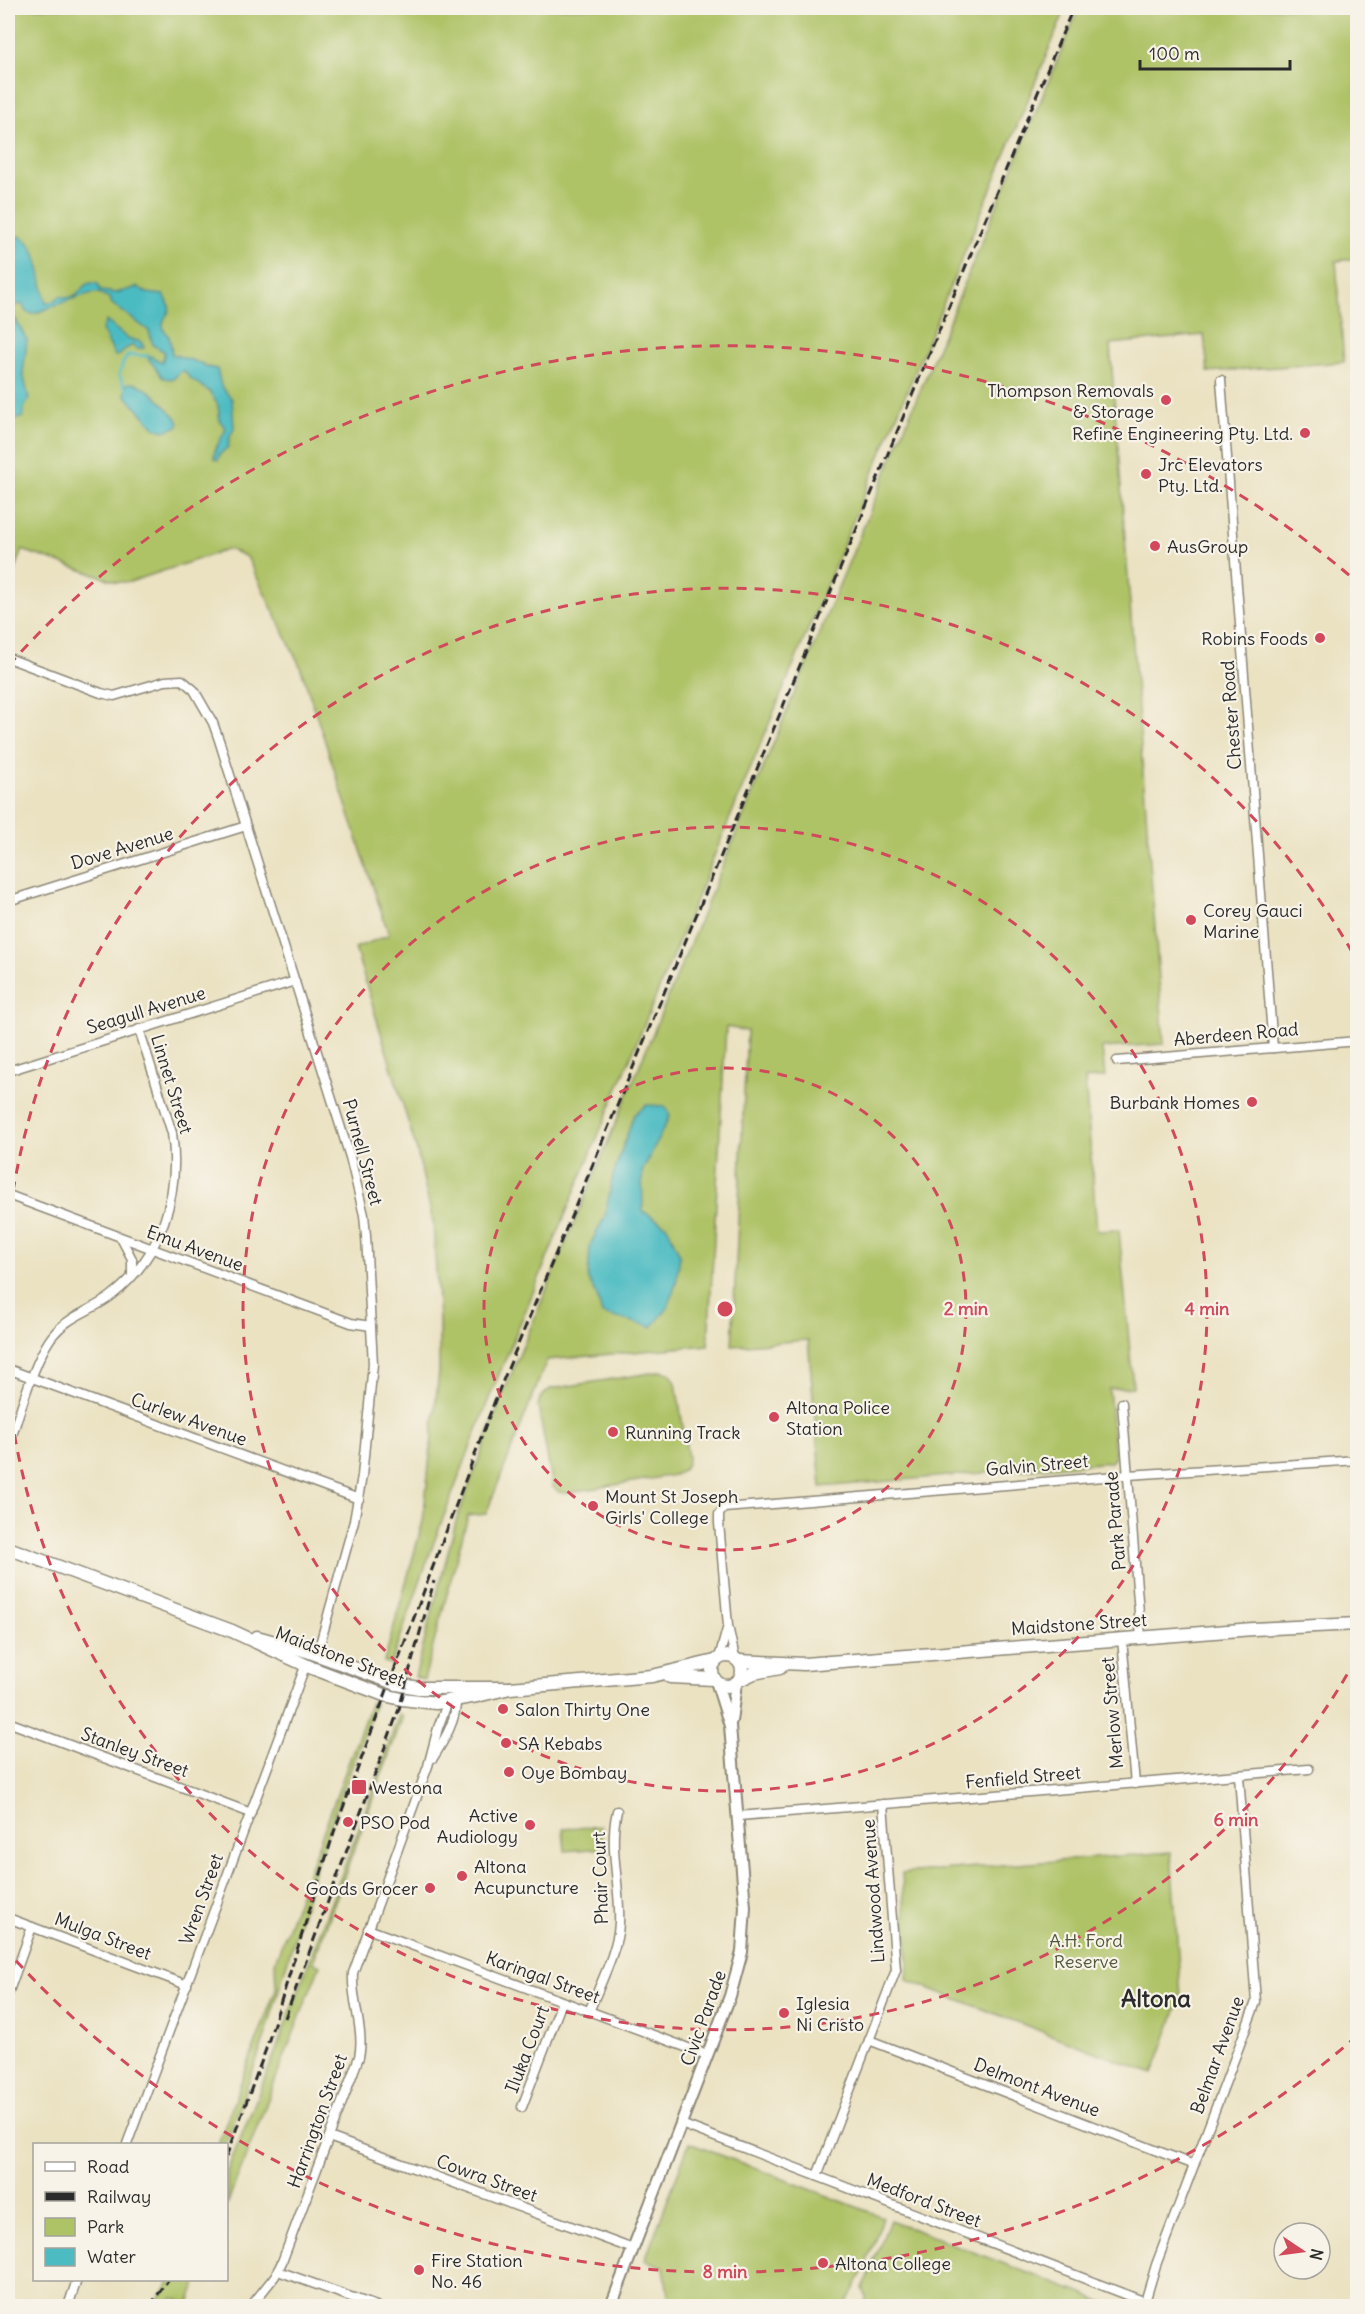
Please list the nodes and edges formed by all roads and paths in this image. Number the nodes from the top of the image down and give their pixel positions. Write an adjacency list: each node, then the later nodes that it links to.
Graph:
1 (1221, 380): 8 (street, Chester Road)
2 (8, 658): 3 (street, Purnell Street)
3 (246, 826): 4 (street, Dove Avenue); 5 (street, Purnell Street)
4 (8, 901)
5 (294, 981): 6 (street, Seagull Avenue); 15 (street, Purnell Street)
6 (139, 1029): 10 (street, Seagull Avenue); 13 (street, Linnet Street)
7 (1358, 1041): 8 (street, Aberdeen Road)
8 (1273, 1048): 9 (street, Aberdeen Road)
9 (1117, 1061)
10 (8, 1071)
11 (8, 1196): 12 (street, Emu Avenue)
12 (121, 1238): 13 (street, Emu Avenue); 14 (street)
13 (152, 1249): 14 (street, Linnet Street); 15 (street, Emu Avenue)
14 (132, 1276): 17 (street, Linnet Street)
15 (371, 1326): 22 (street, Purnell Street)
16 (8, 1369): 17 (street, Curlew Avenue)
17 (33, 1379): 19 (street, Linnet Street); 22 (street, Curlew Avenue)
18 (1122, 1403): 21 (street, Park Parade)
19 (8, 1448)
20 (1358, 1460): 21 (street, Galvin Street)
21 (1128, 1474): 25 (street, Galvin Street); 27 (street, Park Parade)
22 (359, 1499): 29 (street, Purnell Street)
23 (8, 1548): 26 (main road, Maidstone Street)
24 (1358, 1624): 27 (main road, Maidstone Street)
25 (728, 1626): 30 (street); 31 (street)
26 (232, 1631): 29 (main road, Maidstone Street); 32 (main road, Maidstone Street)
27 (1141, 1637): 28 (main road, Maidstone Street)
28 (1122, 1639): 33 (main road, Maidstone Street); 44 (street, Merlow Street)
29 (317, 1655): 32 (main road); 37 (main road, Maidstone Street)
30 (717, 1659): 31 (main road); 34 (main road, Maidstone Street); 35 (main road)
31 (737, 1659): 33 (main road, Maidstone Street); 36 (main road)
32 (306, 1664): 39 (main road, Maidstone Street); 47 (street, Wren Street)
33 (804, 1664): 36 (main road, Maidstone Street)
34 (652, 1676): 35 (main road, Maidstone Street); 38 (main road, Maidstone Street)
35 (715, 1680): 36 (main road); 41 (street, Civic Parade)
36 (737, 1681): 41 (street, Civic Parade)
37 (452, 1687): 38 (main road, Maidstone Street); 39 (main road)
38 (510, 1688): 39 (main road, Maidstone Street)
39 (452, 1701): 51 (street, Harrington Street)
40 (8, 1722): 47 (street, Stanley Street)
41 (730, 1726): 48 (street, Civic Parade)
42 (1309, 1769): 43 (street, Fenfield Street)
43 (1239, 1776): 44 (street, Fenfield Street); 62 (street, Belmar Avenue)
44 (1135, 1784): 45 (street, Fenfield Street)
45 (883, 1804): 48 (street, Fenfield Street); 56 (street, Lindwood Avenue)
46 (617, 1811): 55 (street, Phair Court)
47 (251, 1813): 52 (street, Wren Street)
48 (739, 1816): 57 (street, Civic Parade)
49 (8, 1918): 50 (street, Mulga Street)
50 (32, 1927): 52 (street, Mulga Street); 53 (street)
51 (368, 1929): 54 (street, Karingal Street); 60 (street, Harrington Street)
52 (187, 1985): 61 (street, Wren Street)
53 (8, 1994)
54 (562, 2002): 55 (street, Karingal Street); 58 (street, Iluka Court)
55 (589, 2012): 57 (street, Karingal Street)
56 (869, 2040): 62 (street, Delmont Avenue); 63 (street, Lindwood Avenue)
57 (707, 2055): 59 (street, Civic Parade)
58 (522, 2107)
59 (681, 2124): 63 (street, Medford Street); 64 (street, Civic Parade)
60 (329, 2137): 64 (street, Cowra Street); 65 (street, Harrington Street)
61 (128, 2143)
62 (1194, 2165): 67 (street, Belmar Avenue)
63 (817, 2176): 67 (street, Medford Street)
64 (633, 2250): 71 (street, Civic Parade)
65 (278, 2271): 69 (street, Harrington Street); 70 (street)
66 (77, 2281): 68 (street)
67 (1141, 2302): 72 (street, Medford Street)
68 (66, 2307)
69 (251, 2307)
70 (376, 2307)
71 (611, 2307)
72 (1156, 2307)

